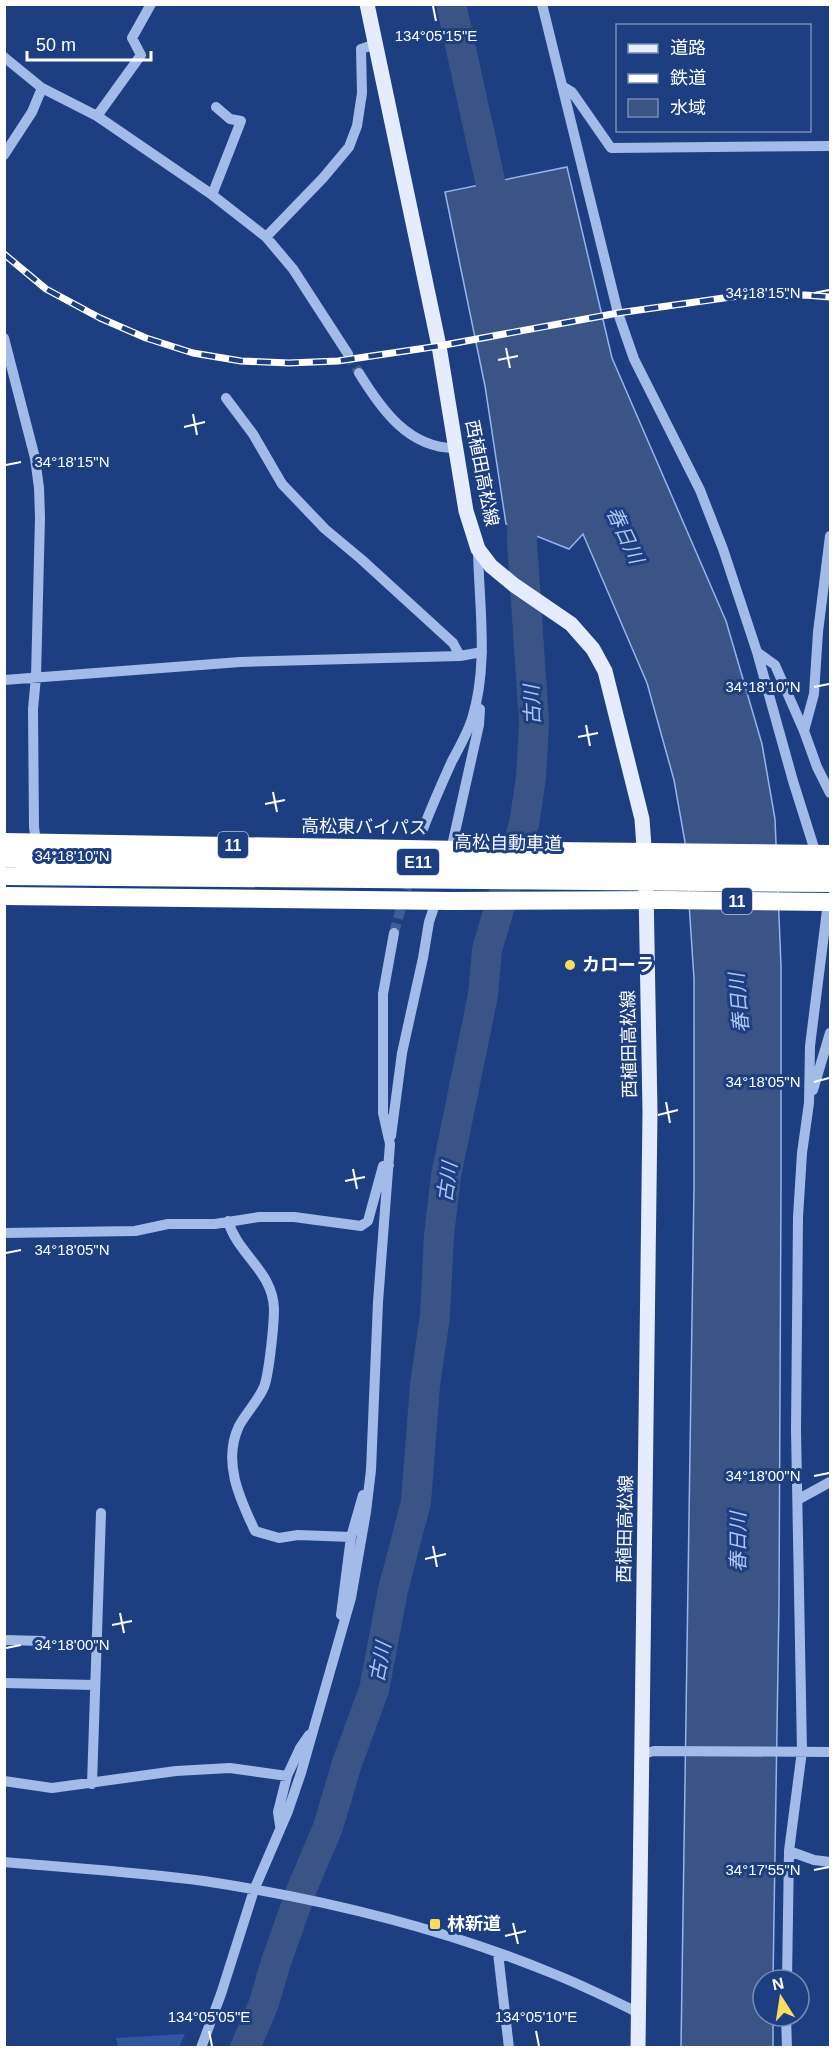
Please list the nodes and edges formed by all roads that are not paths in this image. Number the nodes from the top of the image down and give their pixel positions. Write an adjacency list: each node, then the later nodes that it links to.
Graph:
1 (151, 4): 9 (street)
2 (367, 4): 4 (main road, 西植田高松線)
3 (542, 4): 6 (street)
4 (376, 45): 13 (street); 18 (main road, 西植田高松線)
5 (4, 57): 7 (street)
6 (562, 86): 10 (street); 24 (street)
7 (42, 88): 9 (street); 11 (street)
8 (216, 107): 12 (street)
9 (97, 116): 12 (street)
10 (831, 146)
11 (4, 155)
12 (212, 195): 13 (street)
13 (266, 237): 15 (street)
14 (4, 338): 27 (street)
15 (348, 354)
16 (359, 373): 18 (street)
17 (226, 398): 25 (street)
18 (456, 448): 20 (main road, 西植田高松線)
19 (831, 536): 21 (street)
20 (478, 549): 23 (street); 35 (main road, 西植田高松線)
21 (818, 640): 22 (street); 29 (street)
22 (831, 641)
23 (482, 652): 25 (street); 26 (street)
24 (757, 652): 29 (street); 36 (street)
25 (460, 656): 27 (street)
26 (480, 676): 31 (street); 34 (street)
27 (36, 677): 28 (street); 33 (street)
28 (4, 680)
29 (804, 731): 30 (street)
30 (831, 793)
31 (423, 829)
32 (4, 842): 33 (highway, 高松東バイパス / 11)
33 (36, 842): 34 (highway, 高松東バイパス / 11)
34 (457, 850): 35 (highway, 高松東バイパス / 11)
35 (645, 851): 36 (highway, 高松東バイパス / 11); 42 (main road, 西植田高松線)
36 (817, 854)
37 (4, 858): 38 (highway, 高松自動車道 / E11, bridge)
38 (831, 870)
39 (4, 876): 40 (highway, E11, bridge)
40 (831, 884)
41 (4, 896): 43 (highway, 11)
42 (647, 900): 43 (highway, 11); 44 (highway, 11); 65 (main road, 西植田高松線)
43 (442, 901): 49 (street)
44 (829, 902): 48 (street)
45 (394, 933): 49 (street)
46 (831, 1033): 47 (street)
47 (827, 1055): 48 (street)
48 (809, 1102): 55 (street)
49 (390, 1144): 50 (street)
50 (389, 1165): 51 (street); 54 (street)
51 (228, 1221): 52 (street); 57 (street)
52 (4, 1233)
53 (831, 1482): 55 (street)
54 (369, 1484): 57 (street); 58 (street)
55 (799, 1499): 64 (street)
56 (101, 1513): 62 (street)
57 (351, 1538): 58 (street)
58 (340, 1630): 63 (street)
59 (4, 1640): 60 (street)
60 (43, 1641)
61 (4, 1683): 62 (street)
62 (95, 1686): 69 (street)
63 (312, 1733): 67 (street); 70 (street)
64 (799, 1751): 65 (street); 66 (street); 71 (street)
65 (648, 1752): 77 (main road, 西植田高松線)
66 (831, 1752)
67 (287, 1776): 69 (street); 70 (street)
68 (4, 1781): 69 (street)
69 (92, 1784)
70 (280, 1826): 74 (street)
71 (789, 1851): 73 (street); 76 (street)
72 (4, 1862): 74 (street)
73 (831, 1862)
74 (258, 1890): 75 (street); 79 (street)
75 (498, 1953): 77 (street); 80 (street)
76 (787, 1968)
77 (637, 2012): 81 (main road, 西植田高松線)
78 (787, 2028): 82 (street)
79 (201, 2048)
80 (509, 2048)
81 (638, 2048)
82 (788, 2048)

